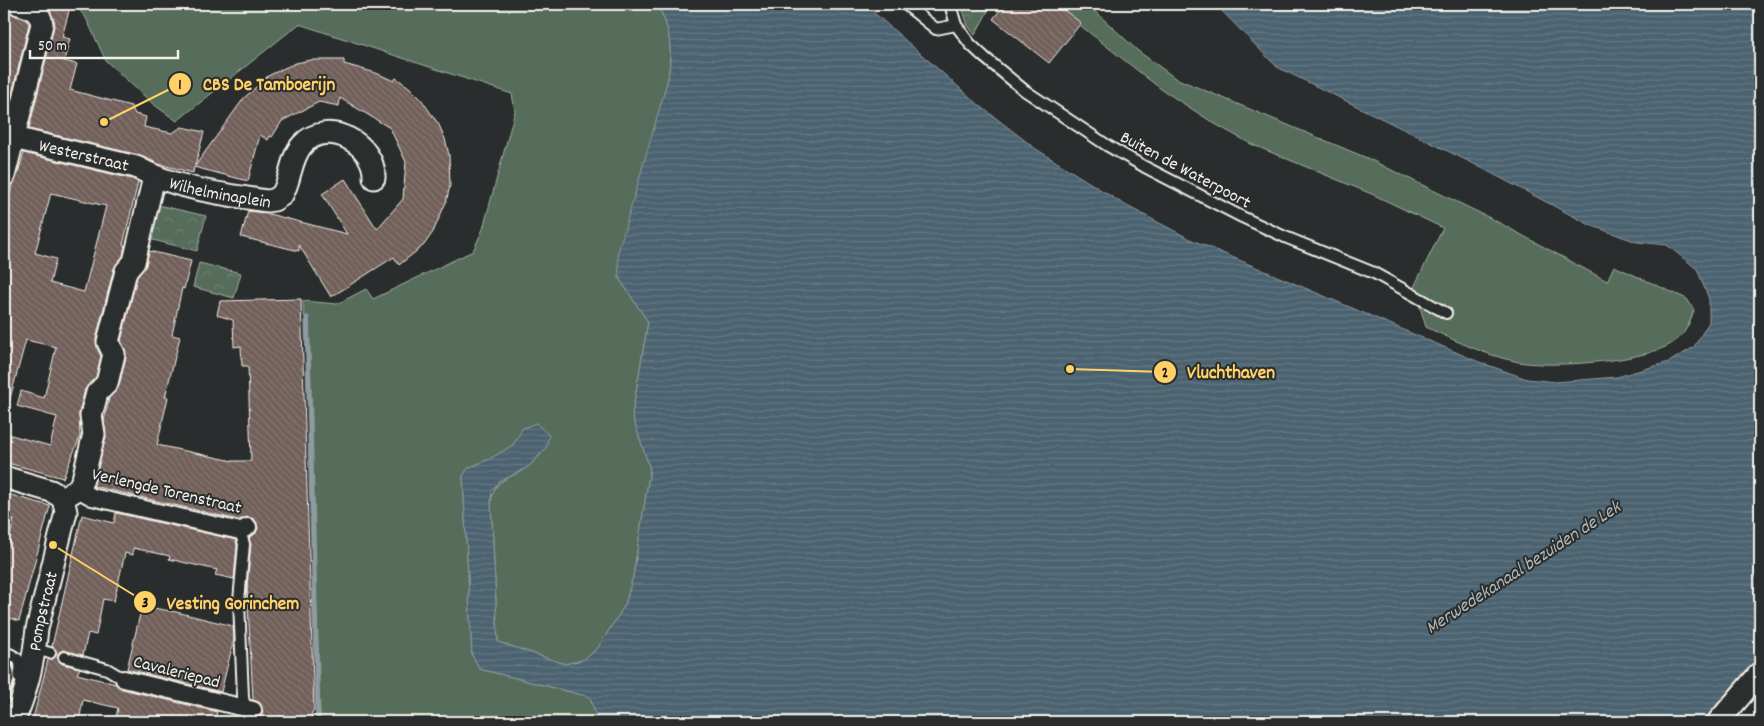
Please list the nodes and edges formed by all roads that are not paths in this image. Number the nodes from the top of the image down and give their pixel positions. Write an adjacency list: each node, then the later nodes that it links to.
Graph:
1 (905, 4): 4 (lane)
2 (950, 4): 4 (lane, Buiten de Waterpoort)
3 (23, 5): 5 (street)
4 (956, 25): 9 (lane, Buiten de Waterpoort)
5 (14, 138): 6 (street); 7 (street, Westerstraat)
6 (4, 176)
7 (154, 177): 8 (street, Wilhelminaplein); 11 (street)
8 (374, 178)
9 (1446, 312)
10 (4, 477): 11 (street)
11 (70, 494): 12 (street, Verlengde Torenstraat); 21 (street, Pompstraat)
12 (244, 528): 20 (lane)
13 (4, 652): 21 (lane, Pompstraat)
14 (64, 657): 17 (lane, Cavaleriepad)
15 (4, 663): 18 (lane)
16 (1760, 673): 22 (street)
17 (124, 679): 20 (street, Cavaleriepad)
18 (4, 691)
19 (4, 709): 21 (street)
20 (249, 713)
21 (11, 722)
22 (1718, 722)

